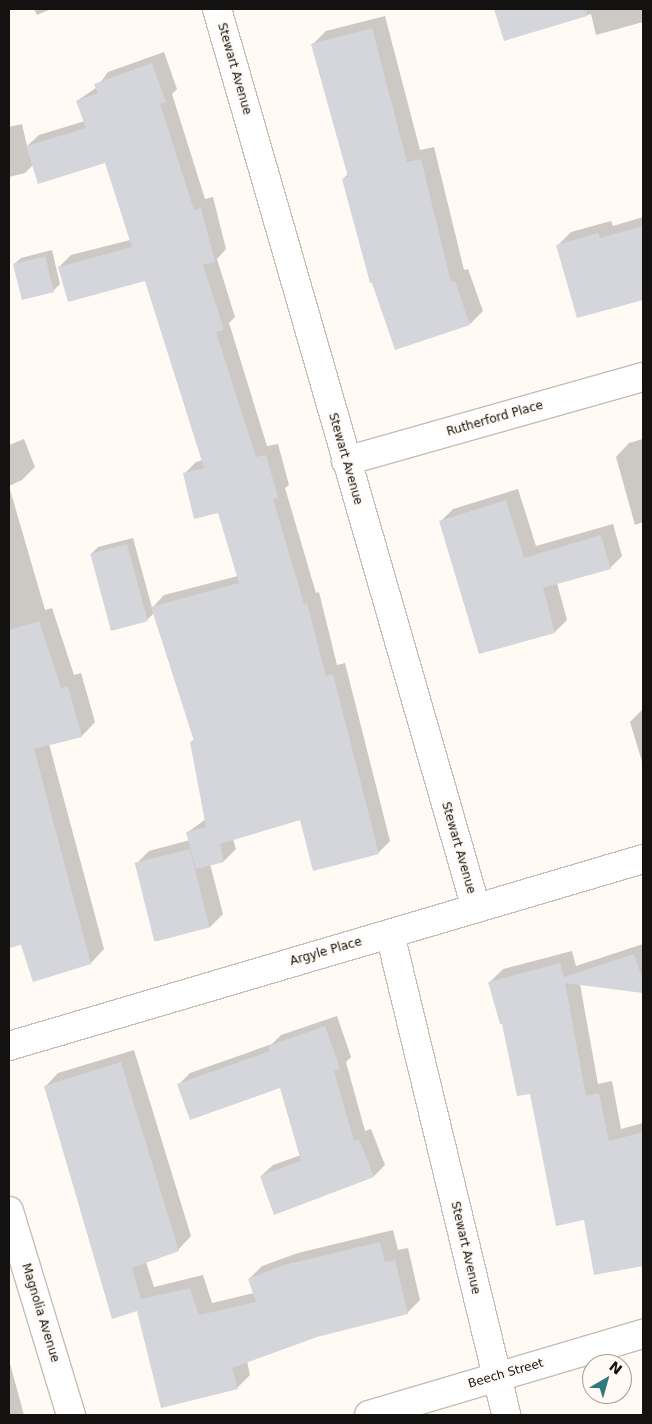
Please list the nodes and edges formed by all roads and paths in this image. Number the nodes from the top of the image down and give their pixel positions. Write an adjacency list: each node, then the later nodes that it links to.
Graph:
1 (217, 9): 3 (street, Stewart Avenue)
2 (643, 377): 3 (street, Rutherford Place)
3 (346, 461): 5 (street, Stewart Avenue)
4 (643, 859): 5 (street, Argyle Place)
5 (476, 908): 6 (street, Argyle Place)
6 (390, 934): 7 (street, Argyle Place); 10 (street, Stewart Avenue)
7 (9, 1046)
8 (9, 1211): 11 (street, Magnolia Avenue)
9 (643, 1334): 10 (street, Beech Street)
10 (496, 1377): 12 (street, Beech Street); 13 (street, Stewart Avenue)
11 (71, 1415)
12 (369, 1415)
13 (506, 1415)

